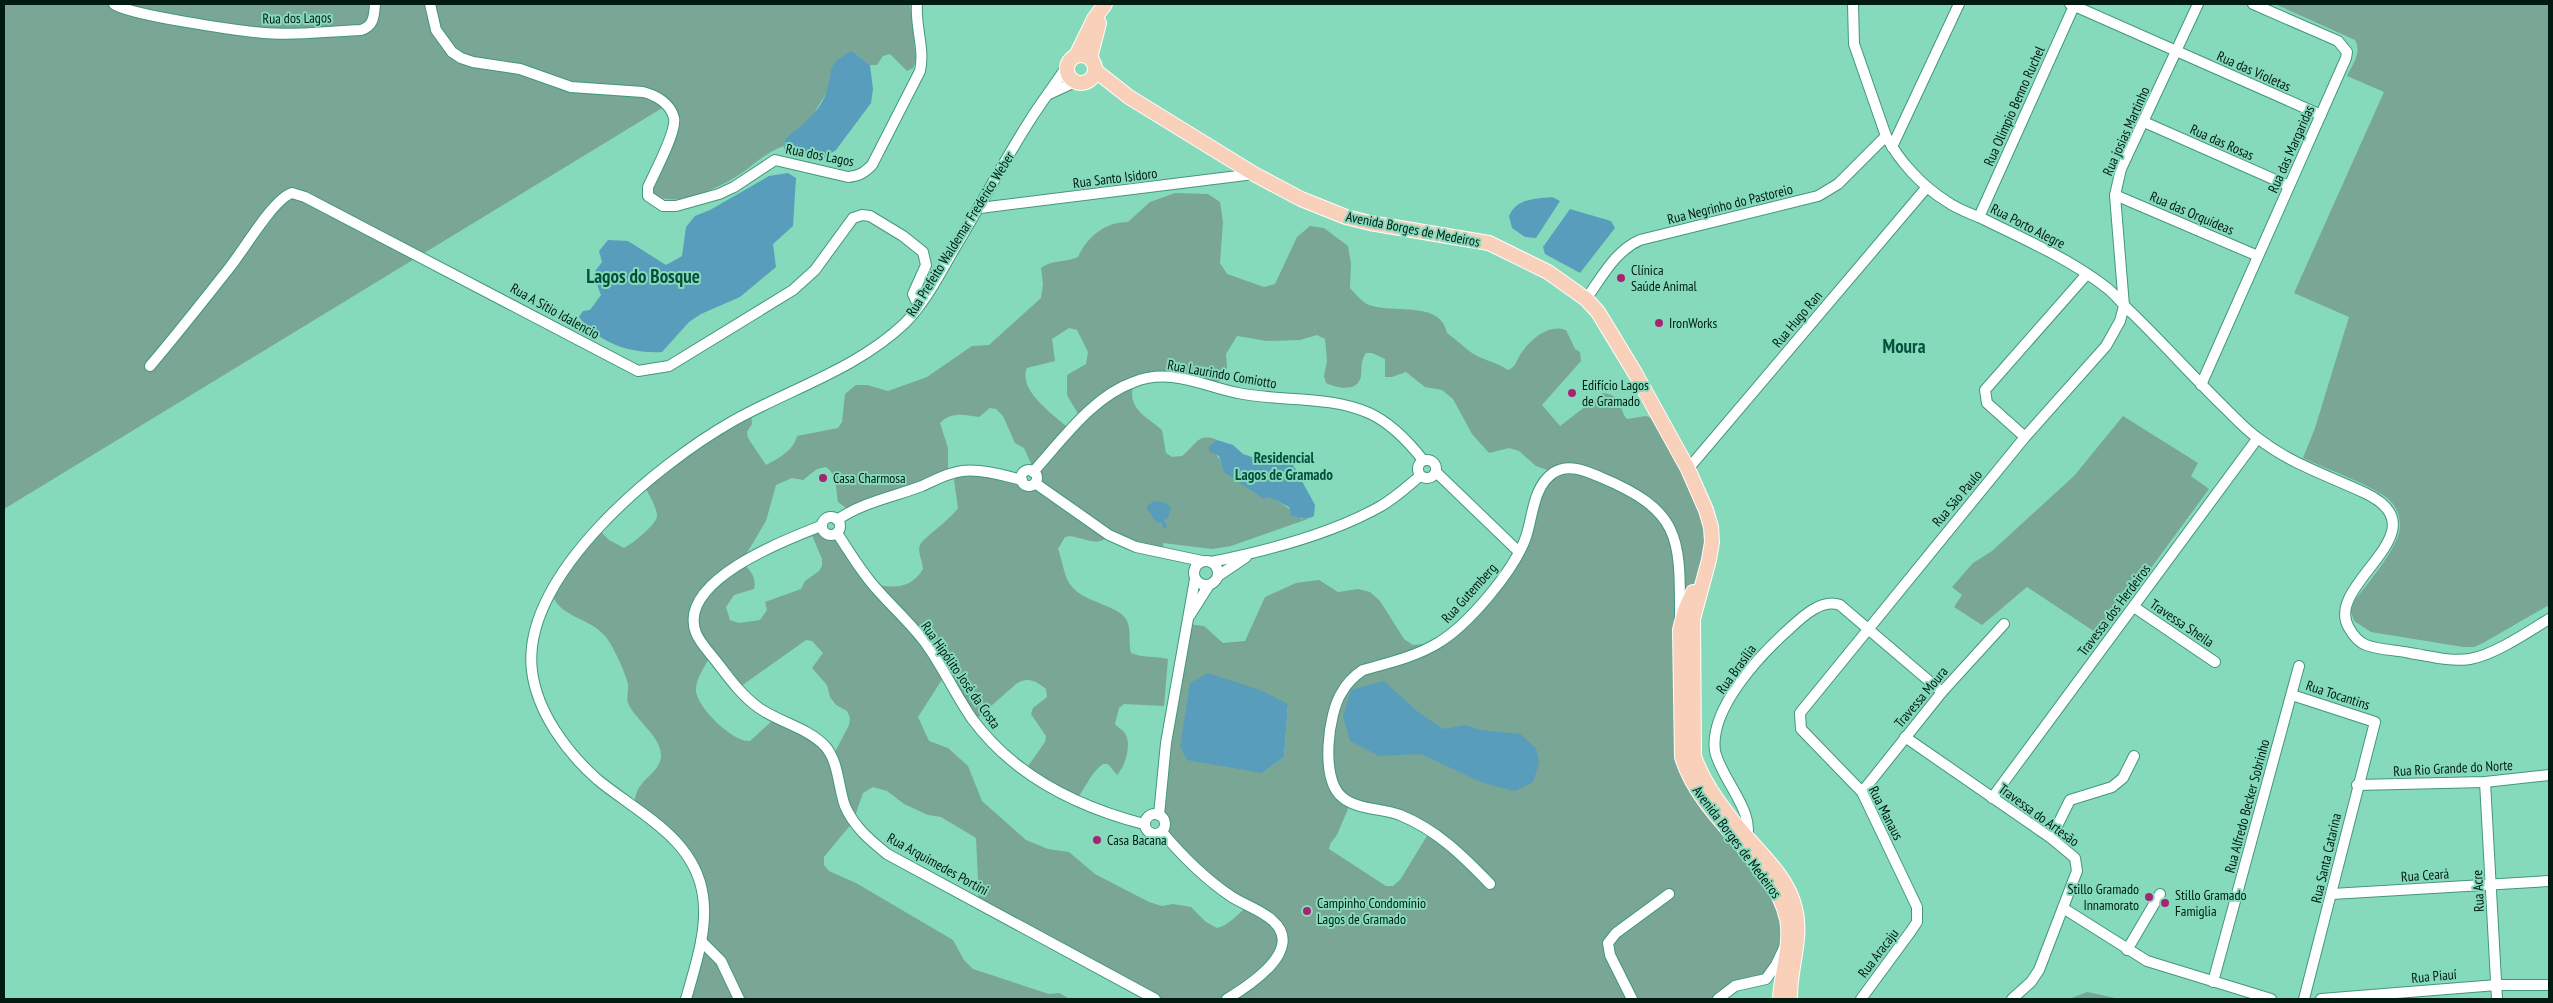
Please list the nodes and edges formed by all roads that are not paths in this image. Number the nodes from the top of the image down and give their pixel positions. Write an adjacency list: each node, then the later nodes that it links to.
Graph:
1 (114, 4): 2 (street, Rua dos Lagos)
2 (375, 4)
3 (430, 4): 4 (street, Rua dos Lagos)
4 (917, 4)
5 (1102, 4): 12 (main road, Rua Prefeito Waldemar Frederico Weber); 12 (main road, Rua Prefeito Waldemar Frederico Weber)
6 (1853, 4): 16 (street, Rua Porto Alegre)
7 (1959, 4): 17 (street)
8 (2198, 4): 11 (street, Rua josias Martinho)
9 (2253, 4): 14 (street, Rua das Margaridas)
10 (2072, 5): 11 (street, Rua das Violetas); 23 (street, Rua Olimpio Benno Ruchel)
11 (2177, 52): 14 (street, Rua das Violetas); 15 (street, Rua josias Martinho)
12 (1082, 69): 13 (street, Rua Prefeito Waldemar Frederico Weber); 13 (street, Rua Prefeito Waldemar Frederico Weber); 18 (main road, Avenida Borges de Medeiros)
13 (1048, 95): 22 (street, Rua Prefeito Waldemar Frederico Weber)
14 (2321, 115): 19 (street, Rua das Margaridas)
15 (2144, 122): 19 (street, Rua das Rosas); 21 (street, Rua josias Martinho)
16 (1886, 136): 17 (street, Rua Porto Alegre); 26 (street, Rua Negrinho do Pastoreio)
17 (1892, 147): 20 (street, Rua Porto Alegre)
18 (1254, 174): 22 (street, Rua Santo Isidoro); 26 (main road, Avenida Borges de Medeiros)
19 (2290, 186): 24 (street, Rua das Margaridas)
20 (1927, 187): 23 (street, Rua Porto Alegre); 34 (street, Rua Hugo Ran)
21 (2115, 195): 24 (street, Rua das Orquídeas); 28 (street, Rua josias Martinho)
22 (980, 208): 27 (street, Rua Prefeito Waldemar Frederico Weber)
23 (1979, 217): 25 (street, Rua Porto Alegre)
24 (2258, 256): 30 (street, Rua das Margaridas)
25 (2087, 274): 28 (street, Rua Porto Alegre); 31 (street)
26 (1586, 299): 34 (main road, Avenida Borges de Medeiros)
27 (918, 306): 29 (street, Rua A Sítio Idalencio); 85 (street, Rua Prefeito Waldemar Frederico Weber)
28 (2124, 306): 30 (street, Rua Porto Alegre); 31 (street, Rua São Paulo)
29 (150, 366)
30 (2201, 385): 32 (street, Rua Porto Alegre)
31 (2025, 438): 56 (street, Rua São Paulo)
32 (2257, 439): 52 (street, Travessa dos Herdeiros); 53 (street)
33 (1423, 460): 35 (street, Rua Laurindo Comiotto); 36 (street); 37 (street)
34 (1688, 470): 47 (main road, Avenida Borges de Medeiros)
35 (1033, 472): 38 (street); 39 (street)
36 (1436, 472): 37 (street); 43 (street)
37 (1420, 476): 44 (street)
38 (1022, 480): 39 (street); 40 (street)
39 (1035, 484): 45 (street)
40 (838, 520): 41 (street); 42 (street)
41 (821, 526): 42 (street); 92 (street, Rua Arquimedes Portini)
42 (837, 533): 72 (street, Rua Hipólito José da Costa)
43 (1519, 552): 51 (street, Rua Gutemberg); 77 (street, Rua Gutemberg)
44 (1252, 554): 46 (street); 49 (street)
45 (1165, 555): 46 (street); 48 (street)
46 (1207, 562): 48 (street); 49 (street)
47 (1706, 573): 51 (main road, Avenida Borges de Medeiros); 57 (main road, Avenida Borges de Medeiros)
48 (1194, 575): 50 (street); 54 (street)
49 (1218, 576): 50 (street)
50 (1209, 585): 54 (street)
51 (1682, 606): 57 (main road)
52 (2134, 607): 58 (street, Travessa Sheila); 70 (street, Travessa dos Herdeiros)
53 (2549, 619)
54 (1187, 620): 71 (street)
55 (2004, 624): 60 (street, Travessa Moura)
56 (1868, 628): 60 (street, Rua Brasília); 62 (street, Rua São Paulo); 74 (street, Rua Brasília)
57 (1686, 630): 74 (main road, Avenida Borges de Medeiros); 74 (main road, Avenida Borges de Medeiros)
58 (2215, 662)
59 (2299, 666): 61 (street, Rua Alfredo Becker Sobrinho)
60 (1942, 692): 64 (street, Travessa Moura)
61 (2292, 695): 63 (street, Rua Tocantins); 87 (street, Rua Alfredo Becker Sobrinho)
62 (1805, 705): 69 (street, Rua Manaus)
63 (2375, 722): 68 (street, Rua Santa Catarina)
64 (1905, 737): 69 (street, Travessa Moura); 70 (street, Travessa do Artesão)
65 (2134, 756): 75 (street)
66 (2549, 775): 67 (street, Rua Rio Grande do Norte)
67 (2485, 782): 68 (street, Rua Rio Grande do Norte); 78 (street, Rua Acre)
68 (2357, 785): 81 (street, Rua Santa Catarina)
69 (1862, 792): 83 (street, Rua Manaus)
70 (1992, 798): 75 (street, Travessa do Artesão)
71 (1159, 815): 72 (street); 73 (street)
72 (1144, 824): 73 (street)
73 (1162, 832): 93 (street)
74 (1744, 833): 84 (main road, Avenida Borges de Medeiros); 97 (main road, Avenida Borges de Medeiros)
75 (2051, 838): 82 (street, Travessa do Artesão)
76 (2549, 881): 78 (street, Rua Ceará)
77 (1490, 884)
78 (2492, 884): 81 (street, Rua Ceará); 88 (street, Rua Acre)
79 (1668, 894): 94 (street)
80 (2160, 894): 86 (street)
81 (2332, 894): 101 (street, Rua Santa Catarina)
82 (2064, 908): 86 (street); 99 (street, Travessa do Artesão)
83 (1917, 922): 98 (street, Rua Aracaju)
84 (1787, 940): 95 (street); 96 (main road, Avenida Borges de Medeiros)
85 (701, 941): 90 (street, Rua Prefeito Waldemar Frederico Weber); 91 (street)
86 (2127, 950): 87 (street)
87 (2213, 982): 100 (street)
88 (2496, 984): 89 (street, Rua Piauí); 102 (street, Rua Piauí); 103 (street, Rua Acre)
89 (2549, 985)
90 (686, 999)
91 (739, 999)
92 (1155, 999)
93 (1227, 999)
94 (1632, 999)
95 (1718, 999)
96 (1780, 999)
97 (1790, 999)
98 (1861, 999)
99 (2012, 999)
100 (2271, 999)
101 (2304, 999)
102 (2321, 999)
103 (2498, 999)

